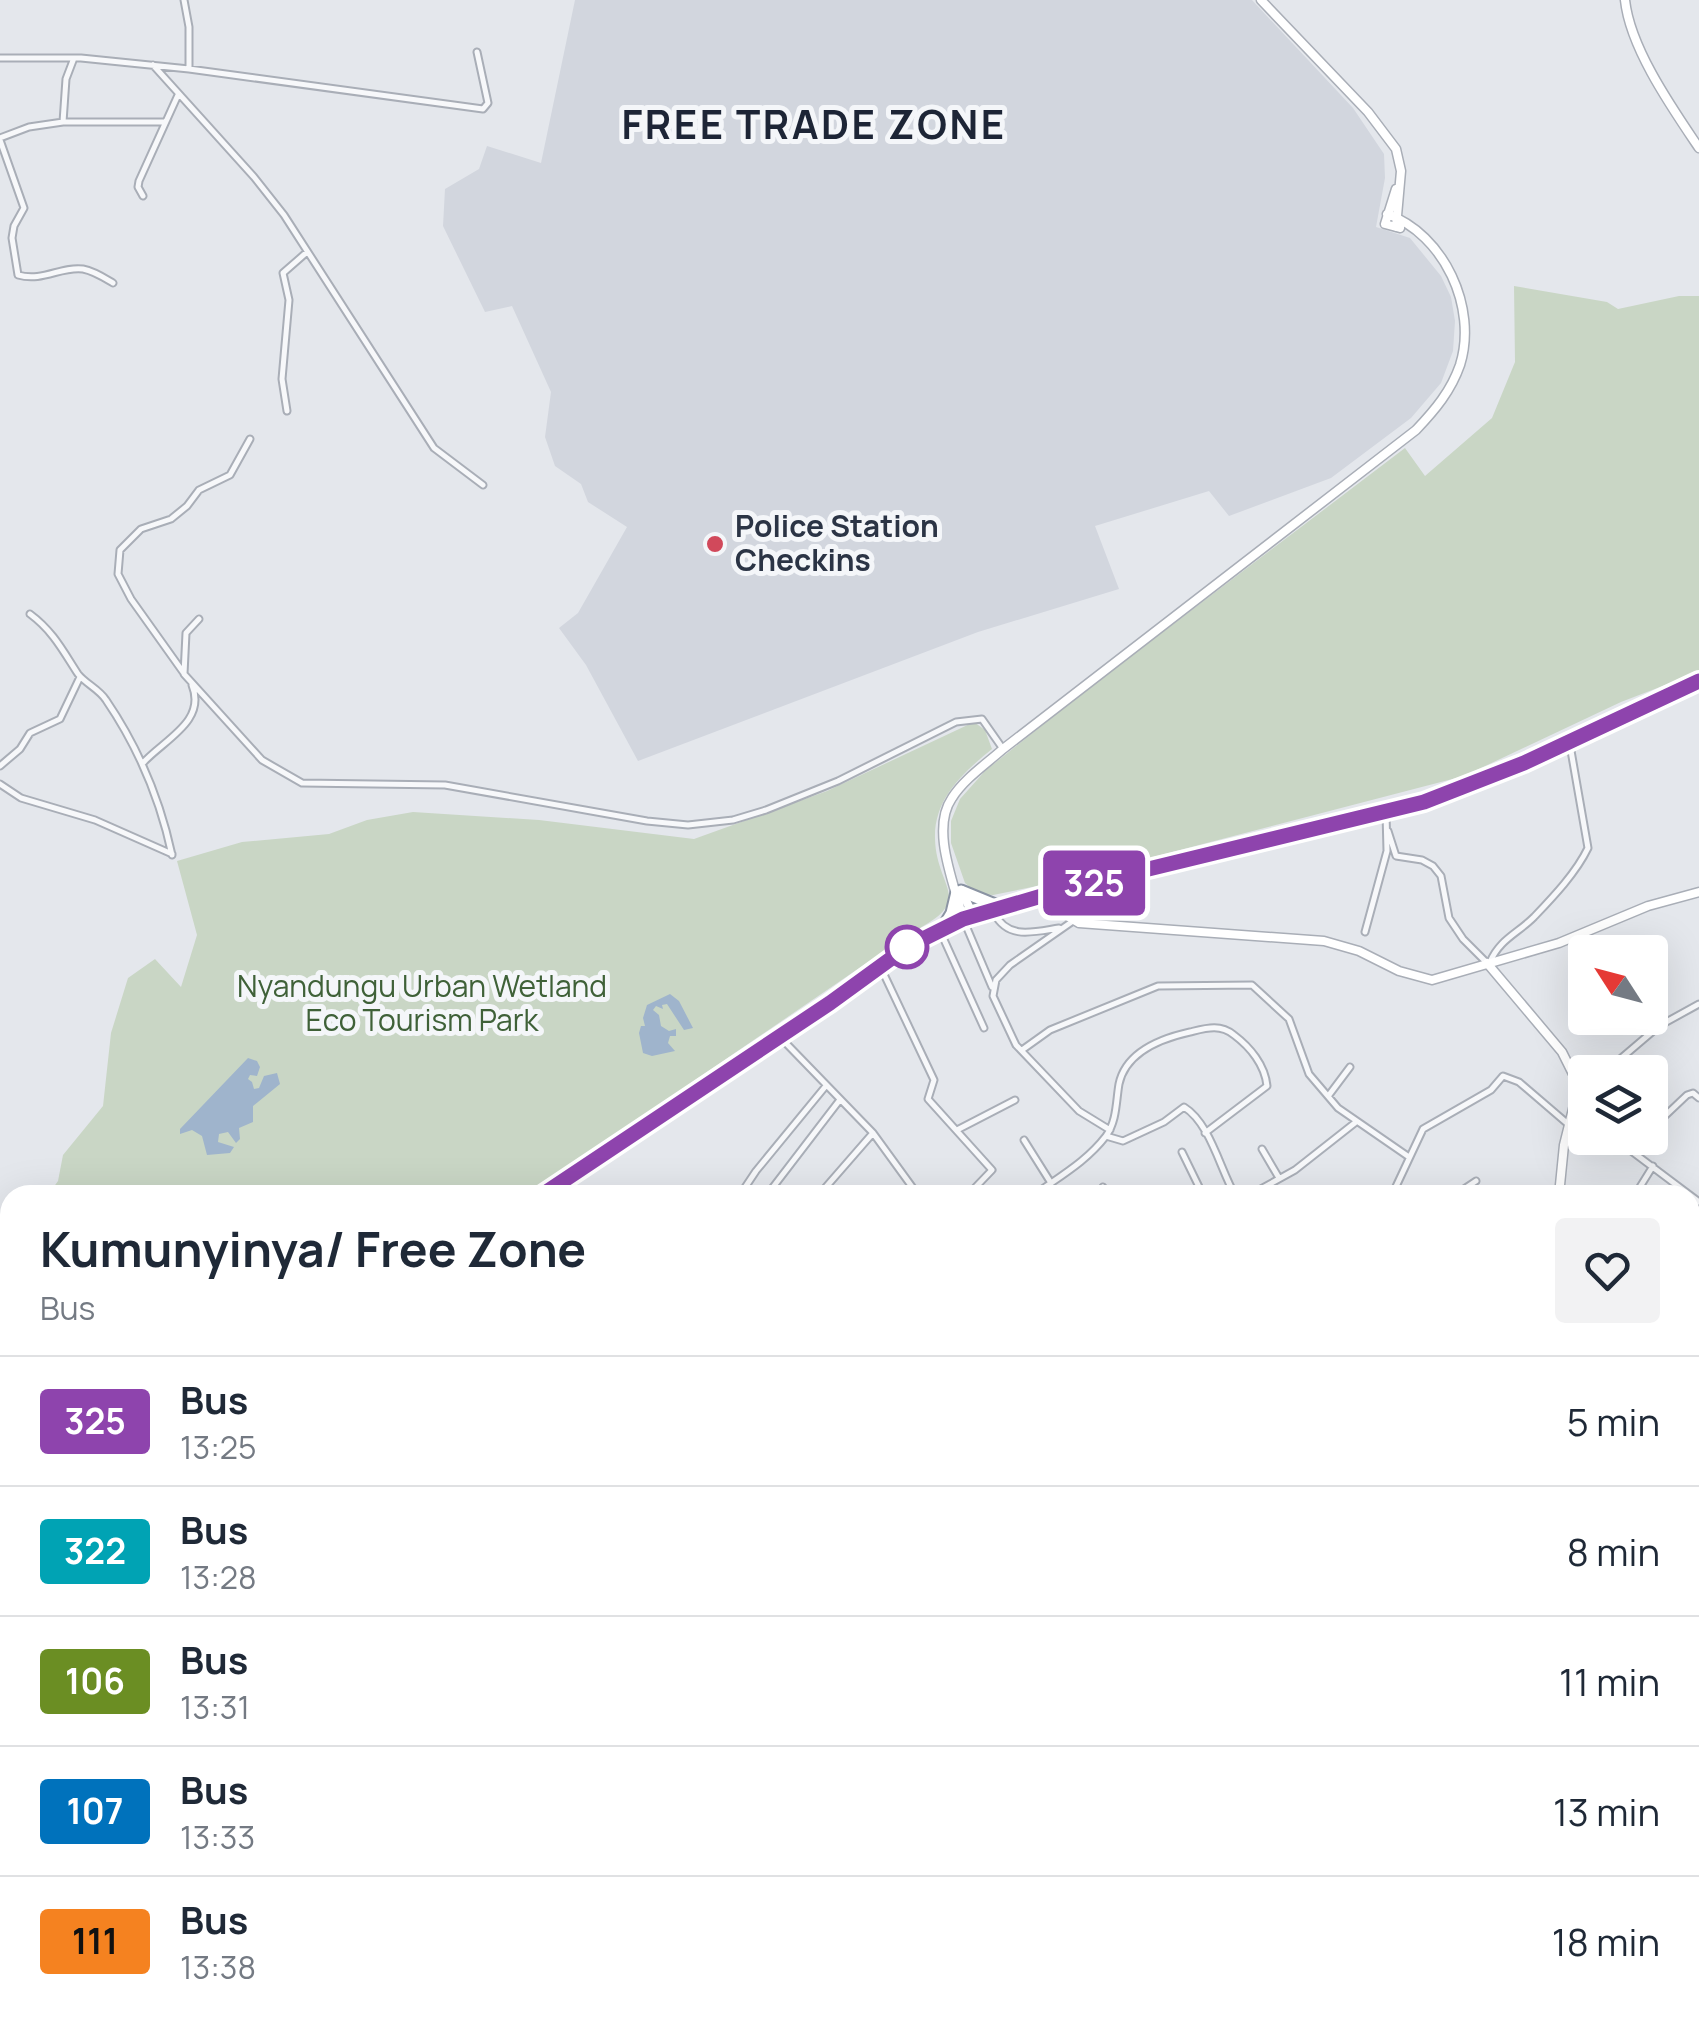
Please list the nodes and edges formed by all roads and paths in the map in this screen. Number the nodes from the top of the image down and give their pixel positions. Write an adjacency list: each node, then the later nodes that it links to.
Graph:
1 (184, 0): 8 (street)
2 (1261, 0): 14 (main road)
3 (1625, 0): 13 (main road)
4 (477, 52): 8 (street)
5 (0, 58): 6 (street)
6 (74, 58): 7 (street); 10 (street)
7 (152, 66): 8 (street); 9 (street)
8 (189, 68)
9 (178, 95): 11 (street); 17 (street)
10 (63, 122): 11 (street); 12 (street)
11 (164, 122): 15 (street)
12 (0, 139): 18 (street)
13 (1699, 148)
14 (1398, 184): 16 (main road); 16 (main road)
15 (143, 196)
16 (1397, 222): 28 (main road)
17 (308, 251): 19 (street); 21 (street)
18 (113, 282)
19 (287, 411)
20 (250, 439): 24 (street)
21 (484, 485)
22 (30, 614): 25 (street)
23 (199, 619): 24 (street)
24 (184, 674): 28 (street); 29 (street)
25 (80, 677): 29 (street); 30 (street)
26 (1699, 681): 27 (highway)
27 (1569, 742): 32 (highway); 43 (street)
28 (1003, 749): 35 (main road)
29 (142, 764): 31 (street)
30 (0, 766)
31 (0, 784)
32 (1386, 813): 33 (street); 34 (highway)
33 (1388, 831): 42 (street); 43 (street)
34 (1062, 890): 37 (highway); 39 (main road)
35 (959, 891): 37 (highway); 38 (main road); 41 (highway)
36 (1699, 892): 43 (main road)
37 (996, 909): 38 (highway); 40 (street)
38 (968, 917): 41 (highway); 45 (street)
39 (1073, 920): 40 (street); 43 (main road)
40 (1062, 927): 45 (street)
41 (941, 929): 44 (highway); 47 (street)
42 (1365, 932)
43 (1488, 963): 51 (main road)
44 (880, 965): 48 (highway); 61 (street)
45 (992, 987): 49 (street)
46 (1699, 1004): 50 (street)
47 (984, 1028)
48 (779, 1036): 53 (street); 72 (highway)
49 (1022, 1050): 54 (street); 63 (street)
50 (1623, 1055)
51 (1568, 1061)
52 (1350, 1067): 54 (street)
53 (825, 1087): 57 (street); 77 (street)
54 (1329, 1095): 59 (street)
55 (1699, 1098): 58 (street)
56 (1015, 1100): 61 (street)
57 (839, 1101): 62 (street); 78 (street)
58 (1668, 1113)
59 (1356, 1122): 69 (street); 71 (street)
60 (1568, 1124): 69 (street); 88 (main road)
61 (958, 1130): 81 (street)
62 (872, 1133): 79 (street); 80 (street)
63 (1108, 1133): 64 (street); 64 (street); 74 (street)
64 (1205, 1133): 84 (street)
65 (1024, 1140): 74 (street)
66 (1262, 1149): 71 (street)
67 (1182, 1152): 83 (street)
68 (1639, 1155): 70 (street)
69 (1409, 1156): 86 (street)
70 (1654, 1166): 89 (street); 90 (street)
71 (1279, 1178): 85 (street)
72 (564, 1180): 75 (highway); 76 (street)
73 (1476, 1181): 87 (street)
74 (1051, 1183): 82 (street)
75 (557, 1185)
76 (565, 1185)
77 (747, 1185)
78 (775, 1185)
79 (828, 1185)
80 (911, 1185)
81 (980, 1185)
82 (1048, 1185)
83 (1198, 1185)
84 (1230, 1185)
85 (1267, 1185)
86 (1396, 1185)
87 (1470, 1185)
88 (1560, 1185)
89 (1641, 1185)
90 (1678, 1185)

